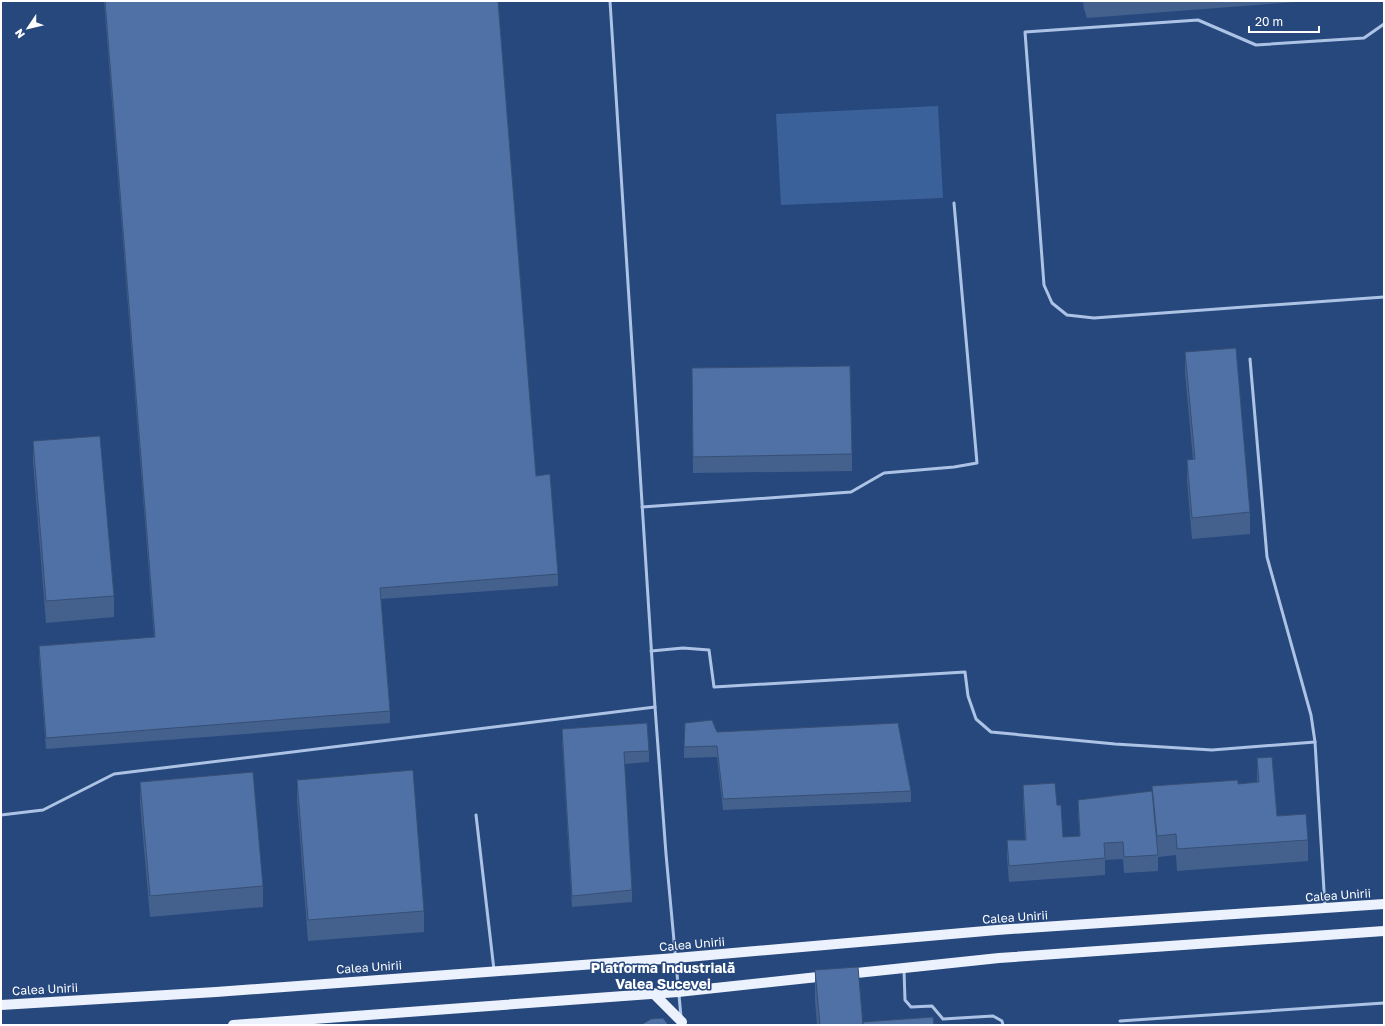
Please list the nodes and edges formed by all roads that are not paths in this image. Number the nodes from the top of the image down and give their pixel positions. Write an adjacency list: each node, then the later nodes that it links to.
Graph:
1 (610, 1): 6 (lane)
2 (1384, 24): 4 (lane)
3 (954, 203): 6 (lane)
4 (1384, 297)
5 (1250, 359): 9 (lane)
6 (642, 507): 7 (lane)
7 (651, 651): 8 (lane); 9 (lane)
8 (655, 707): 10 (lane); 15 (lane)
9 (1315, 742): 13 (lane)
10 (1, 815)
11 (476, 815): 17 (lane)
12 (1384, 904): 13 (main road, Calea Unirii)
13 (1325, 909): 15 (main road, Calea Unirii)
14 (1384, 931): 16 (main road)
15 (676, 958): 17 (main road, Calea Unirii); 18 (lane)
16 (904, 968): 18 (main road); 25 (lane)
17 (494, 971): 21 (main road, Calea Unirii)
18 (678, 992): 19 (main road); 23 (lane)
19 (653, 993): 23 (main road); 24 (main road)
20 (1384, 1003): 22 (lane)
21 (1, 1005)
22 (1120, 1022)
23 (682, 1023)
24 (233, 1025)
25 (1003, 1025)

